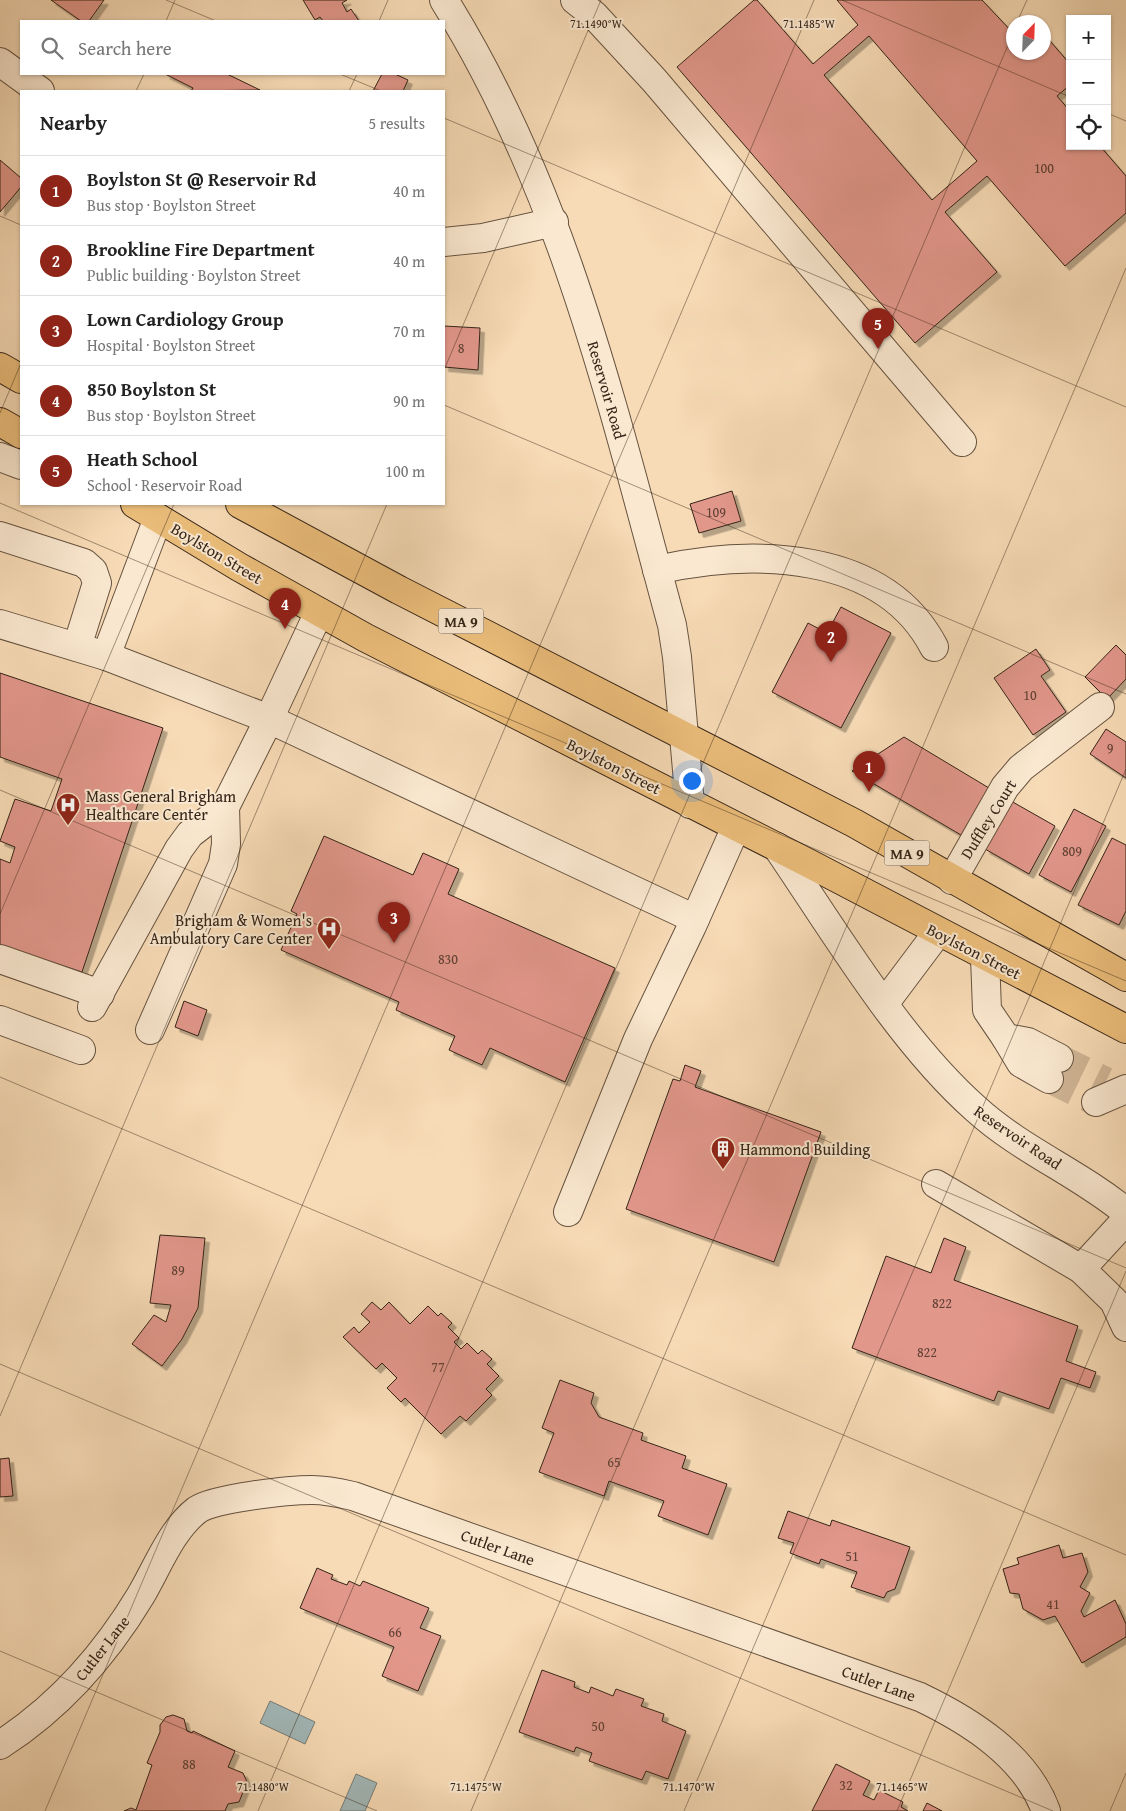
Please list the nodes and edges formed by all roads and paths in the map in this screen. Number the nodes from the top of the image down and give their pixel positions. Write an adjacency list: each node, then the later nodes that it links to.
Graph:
1 (444, 0): 5 (street, Reservoir Road)
2 (575, 0): 11 (street)
3 (0, 62): 4 (street)
4 (39, 90)
5 (554, 222): 6 (street); 17 (street, Reservoir Road)
6 (445, 242)
7 (0, 367): 8 (highway)
8 (20, 378)
9 (0, 422): 10 (highway)
10 (20, 433)
11 (962, 442)
12 (0, 457): 13 (street)
13 (20, 465)
14 (242, 505): 25 (highway, MA 9)
15 (141, 508): 18 (highway, Boylston Street); 22 (street)
16 (0, 536): 20 (street)
17 (657, 570): 21 (street); 25 (street, Reservoir Road)
18 (319, 612): 24 (street); 26 (highway, Boylston Street)
19 (0, 624): 20 (street)
20 (77, 647): 22 (street)
21 (934, 647)
22 (106, 656): 24 (street)
23 (1100, 707): 30 (street, Duffley Court)
24 (269, 719): 27 (street); 31 (street)
25 (684, 735): 26 (street, Reservoir Road); 30 (highway, MA 9)
26 (690, 804): 28 (highway, Boylston Street)
27 (225, 807): 34 (street); 38 (street)
28 (736, 827): 29 (highway, Boylston Street); 31 (street)
29 (777, 847): 32 (highway, Boylston Street); 36 (street, Reservoir Road)
30 (952, 880): 35 (highway, MA 9)
31 (695, 919): 43 (street)
32 (938, 932): 33 (highway, Boylston Street); 36 (street)
33 (985, 957): 39 (highway, Boylston Street); 41 (street)
34 (0, 960)
35 (1126, 977)
36 (884, 1004): 44 (street, Reservoir Road)
37 (0, 1020): 40 (street)
38 (150, 1030)
39 (1126, 1030)
40 (81, 1050)
41 (1054, 1069)
42 (936, 1184): 46 (street)
43 (568, 1212)
44 (1126, 1212)
45 (1126, 1220): 46 (street)
46 (1081, 1269): 47 (street)
47 (1126, 1327)
48 (0, 1745): 49 (street, Cutler Lane)
49 (1046, 1811)

